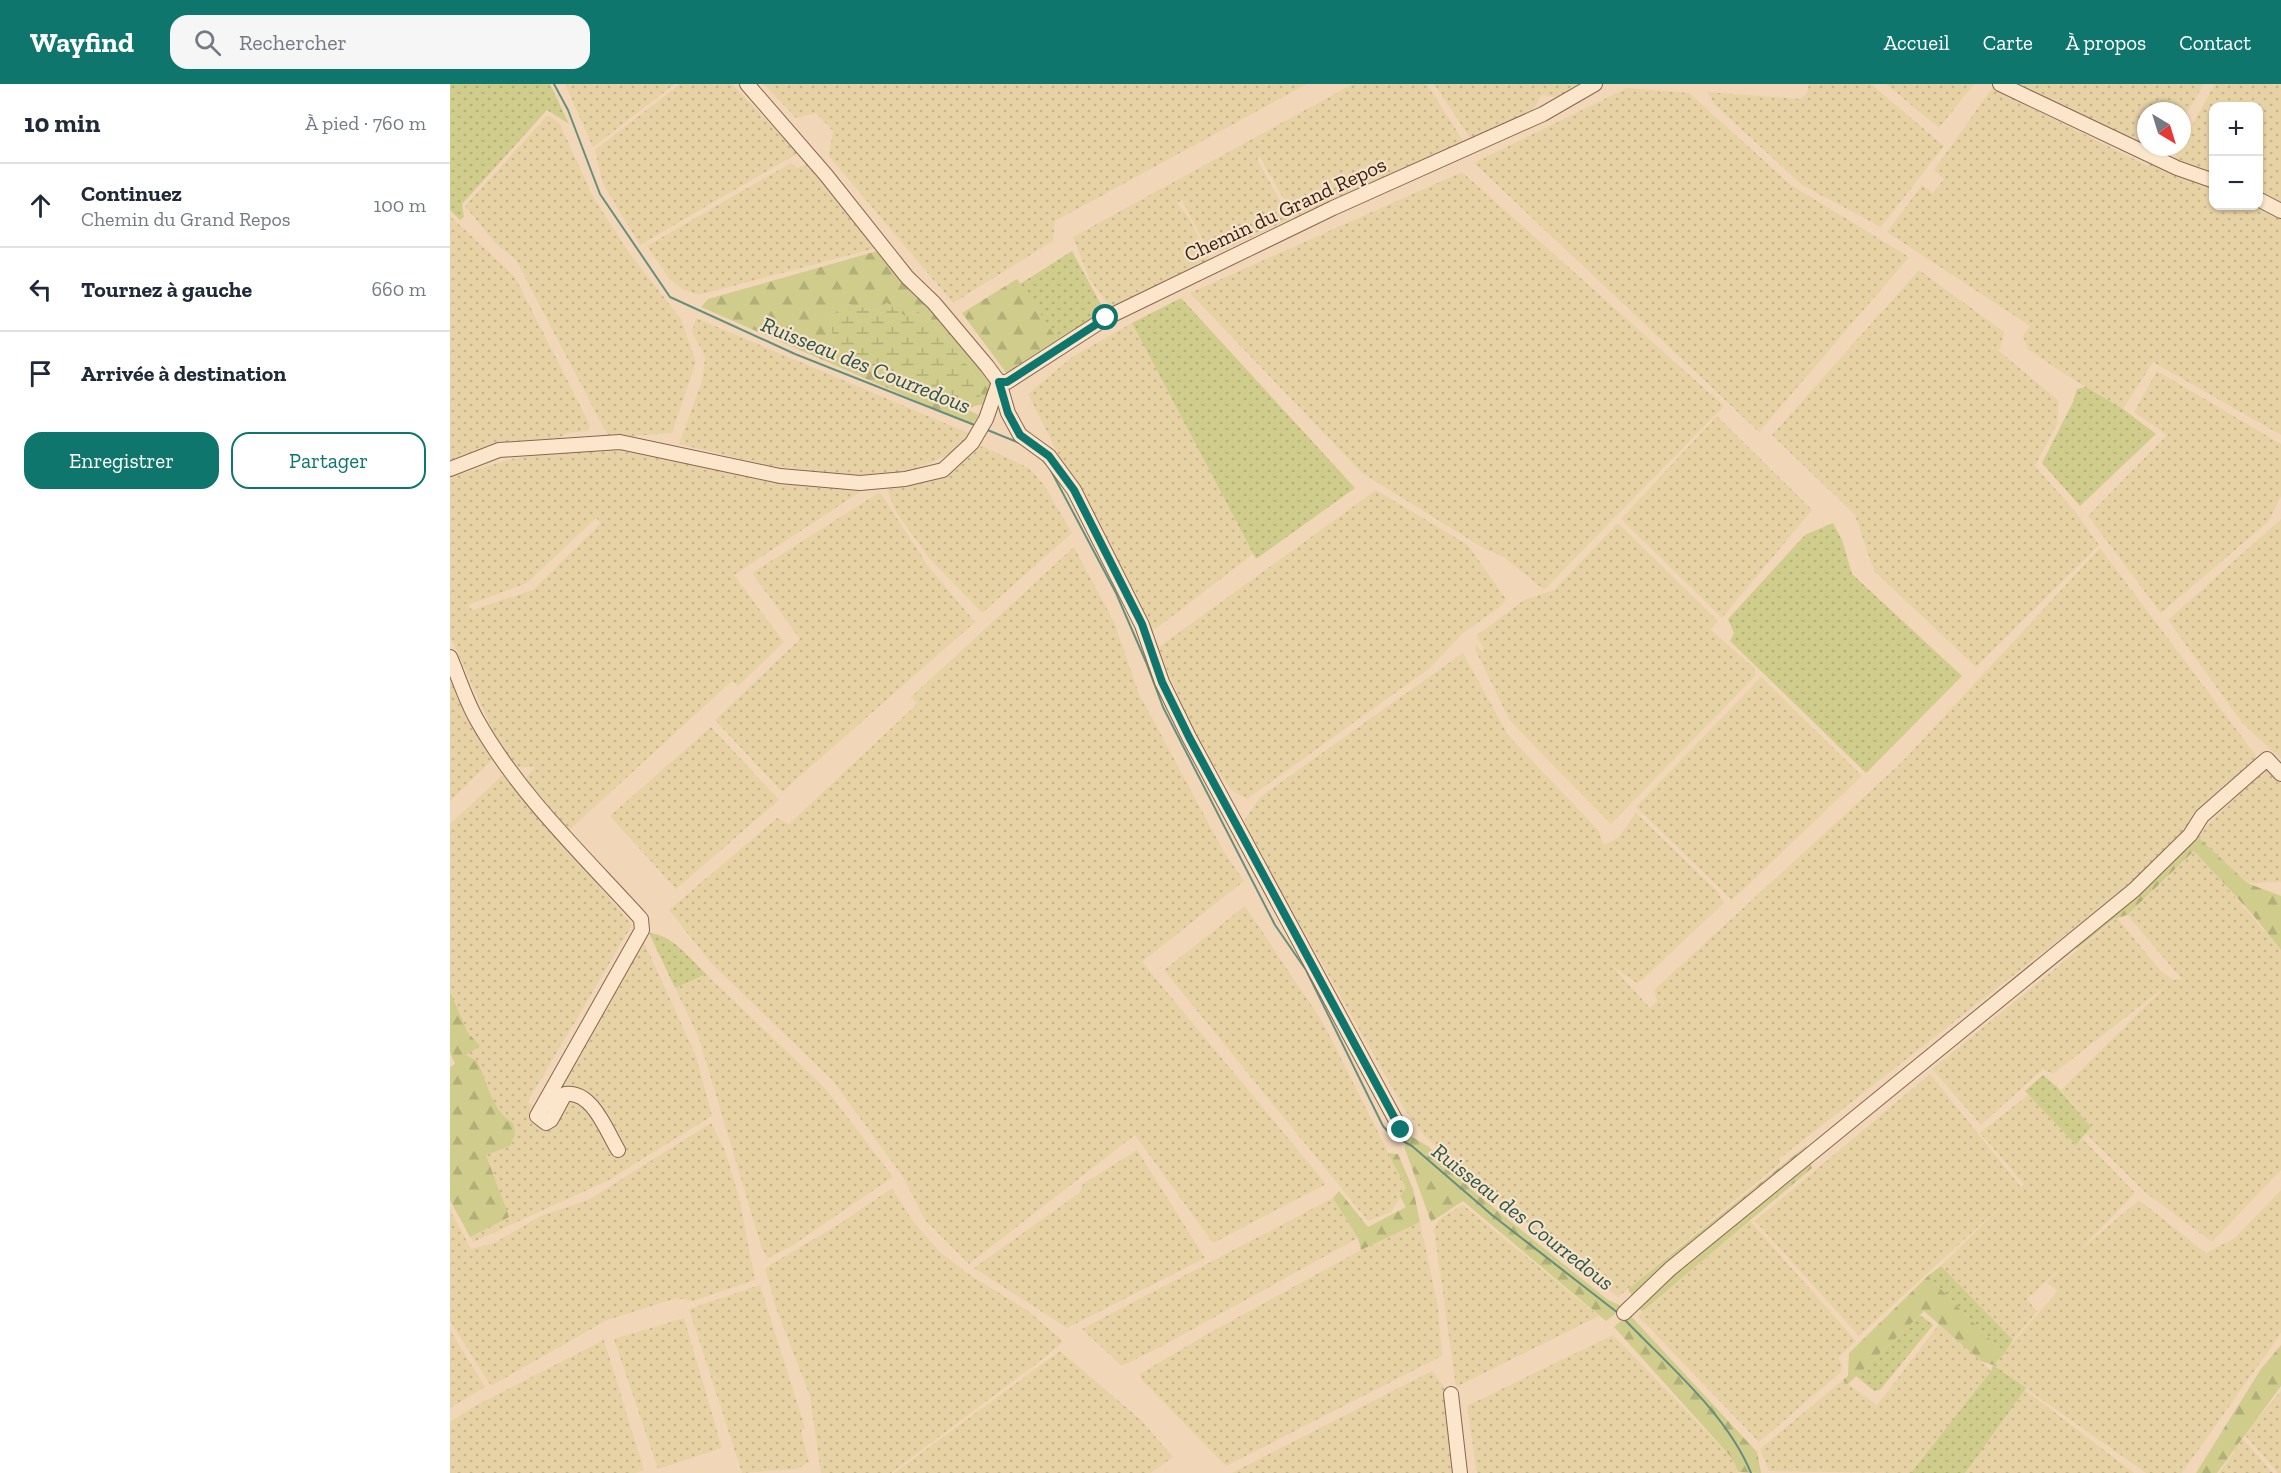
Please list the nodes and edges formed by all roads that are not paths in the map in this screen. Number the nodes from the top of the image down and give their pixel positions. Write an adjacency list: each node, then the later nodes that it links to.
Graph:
1 (747, 84): 7 (street)
2 (1595, 84): 7 (street, Chemin du Grand Repos)
3 (2000, 84): 4 (street)
4 (2209, 179)
5 (2263, 201): 6 (street)
6 (2281, 211)
7 (999, 382): 8 (street); 11 (street)
8 (450, 469)
9 (450, 657): 12 (street)
10 (2281, 774): 13 (street)
11 (1401, 1130)
12 (618, 1150)
13 (1624, 1313)
14 (1451, 1394): 15 (street)
15 (1460, 1473)

